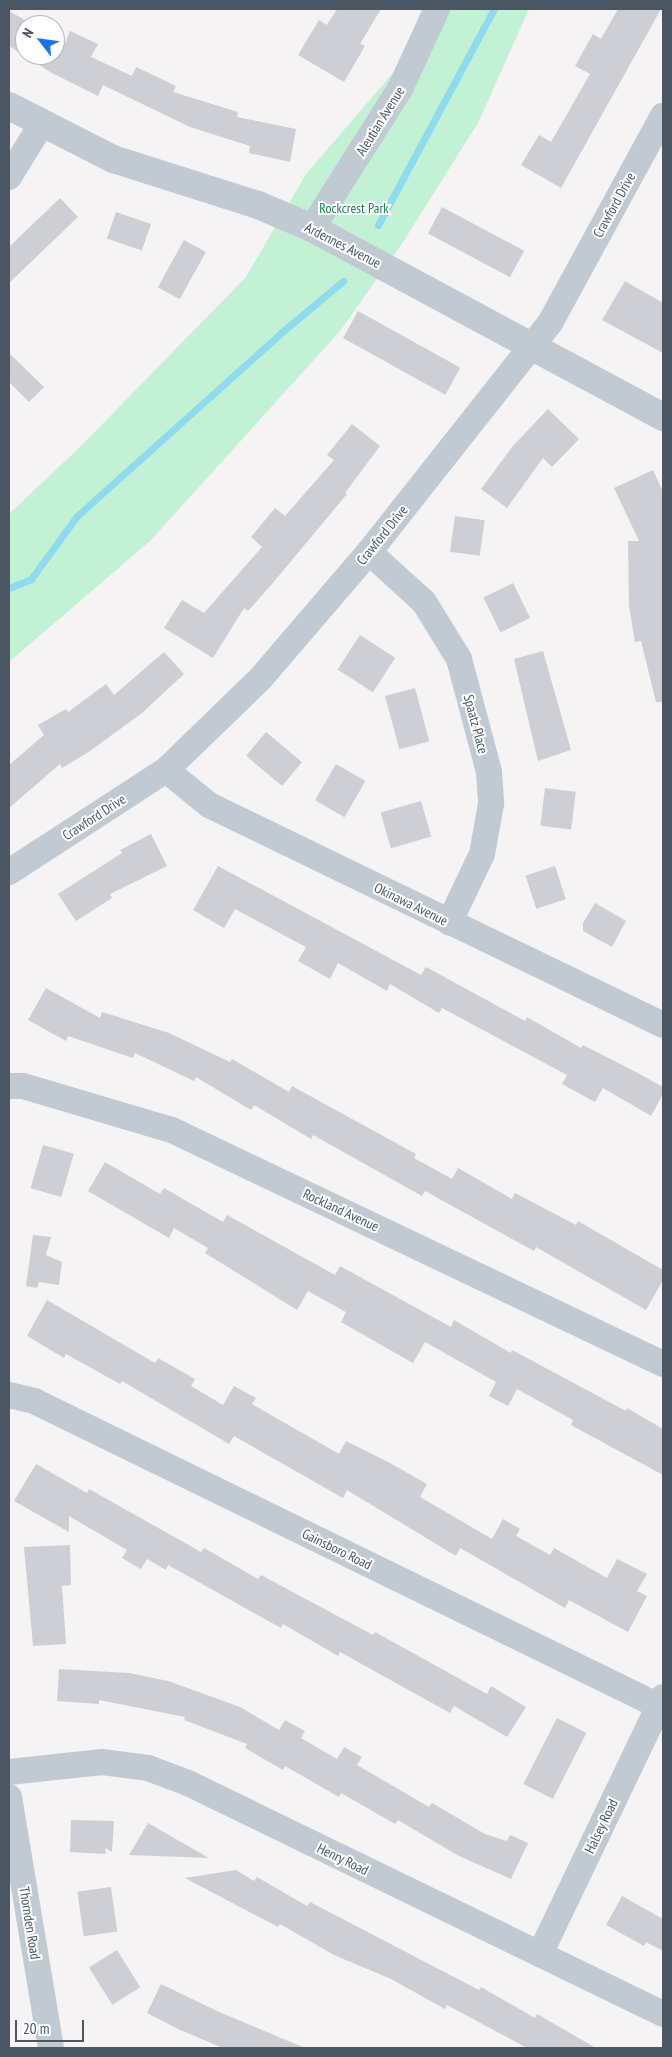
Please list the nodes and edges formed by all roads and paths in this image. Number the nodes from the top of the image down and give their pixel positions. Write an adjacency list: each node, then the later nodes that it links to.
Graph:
1 (438, 9): 6 (street, Aleutian Avenue)
2 (9, 106): 4 (street, Ardennes Avenue)
3 (663, 116): 7 (street, Crawford Drive)
4 (41, 125): 5 (street); 6 (street, Ardennes Avenue)
5 (9, 177)
6 (312, 228): 7 (street, Ardennes Avenue)
7 (531, 347): 8 (street, Ardennes Avenue); 9 (street, Crawford Drive)
8 (663, 416)
9 (369, 552): 10 (street, Crawford Drive); 12 (street, Spaatz Place)
10 (166, 770): 11 (street, Crawford Drive); 12 (street, Okinawa Avenue)
11 (9, 872)
12 (449, 923): 13 (street, Okinawa Avenue)
13 (663, 1026)
14 (9, 1086): 15 (street, Rockland Avenue)
15 (663, 1364)
16 (9, 1395): 17 (street, Gainsboro Road)
17 (662, 1704): 20 (street, Halsey Road)
18 (9, 1772): 20 (street, Henry Road)
19 (9, 1797): 22 (street, Thornden Road)
20 (540, 1954): 21 (street, Henry Road)
21 (663, 2014)
22 (51, 2048)

